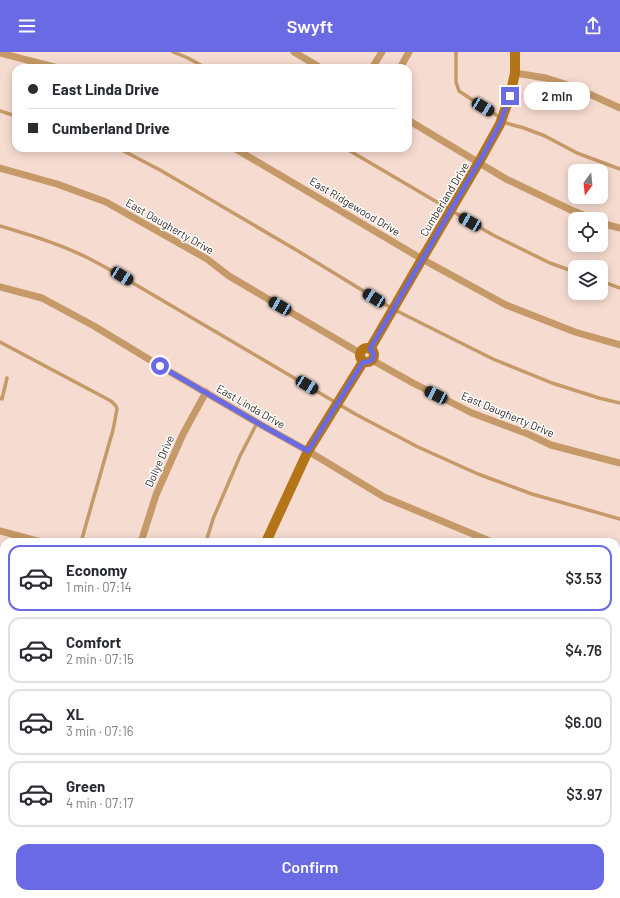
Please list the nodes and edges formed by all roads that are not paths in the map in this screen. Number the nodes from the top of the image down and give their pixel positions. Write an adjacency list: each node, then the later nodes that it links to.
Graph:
1 (173, 52): 9 (lane)
2 (294, 52): 10 (street)
3 (382, 52): 11 (street)
4 (409, 52): 12 (street)
5 (456, 52): 17 (lane)
6 (515, 52): 13 (street, Cumberland Drive)
7 (0, 53): 8 (street)
8 (43, 64)
9 (199, 64)
10 (314, 64)
11 (374, 64)
12 (402, 64)
13 (515, 74): 14 (street); 17 (street, Cumberland Drive)
14 (620, 108)
15 (0, 112): 16 (lane)
16 (12, 115)
17 (502, 120): 22 (street, Cumberland Drive); 24 (lane)
18 (412, 122): 22 (street)
19 (125, 152): 35 (lane)
20 (241, 152): 30 (street, East Ridgewood Drive)
21 (352, 152): 25 (lane)
22 (480, 162): 25 (street, Cumberland Drive); 26 (street)
23 (0, 168): 38 (street, East Daugherty Drive)
24 (620, 168)
25 (451, 211): 30 (street, Cumberland Drive); 31 (lane)
26 (576, 212)
27 (608, 224): 29 (street)
28 (0, 226): 43 (lane)
29 (620, 228)
30 (422, 259): 35 (street, Cumberland Drive); 37 (street, East Ridgewood Drive)
31 (568, 269)
32 (608, 284): 34 (lane)
33 (0, 287): 40 (street, East Linda Drive)
34 (620, 288)
35 (393, 309): 38 (street, Cumberland Drive); 42 (lane)
36 (0, 342): 50 (lane)
37 (620, 345)
38 (365, 358): 43 (street); 46 (street, East Daugherty Drive)
39 (7, 378): 41 (lane)
40 (206, 392): 44 (street, East Linda Drive); 51 (street, Dollye Drive)
41 (0, 398)
42 (620, 403)
43 (338, 404): 45 (street); 47 (lane)
44 (257, 423): 45 (street, East Linda Drive); 52 (lane)
45 (308, 451): 53 (street); 54 (street, East Linda Drive)
46 (620, 463)
47 (620, 519)
48 (0, 531): 49 (street)
49 (26, 538)
50 (83, 538)
51 (142, 538)
52 (207, 538)
53 (268, 538)
54 (483, 538)

